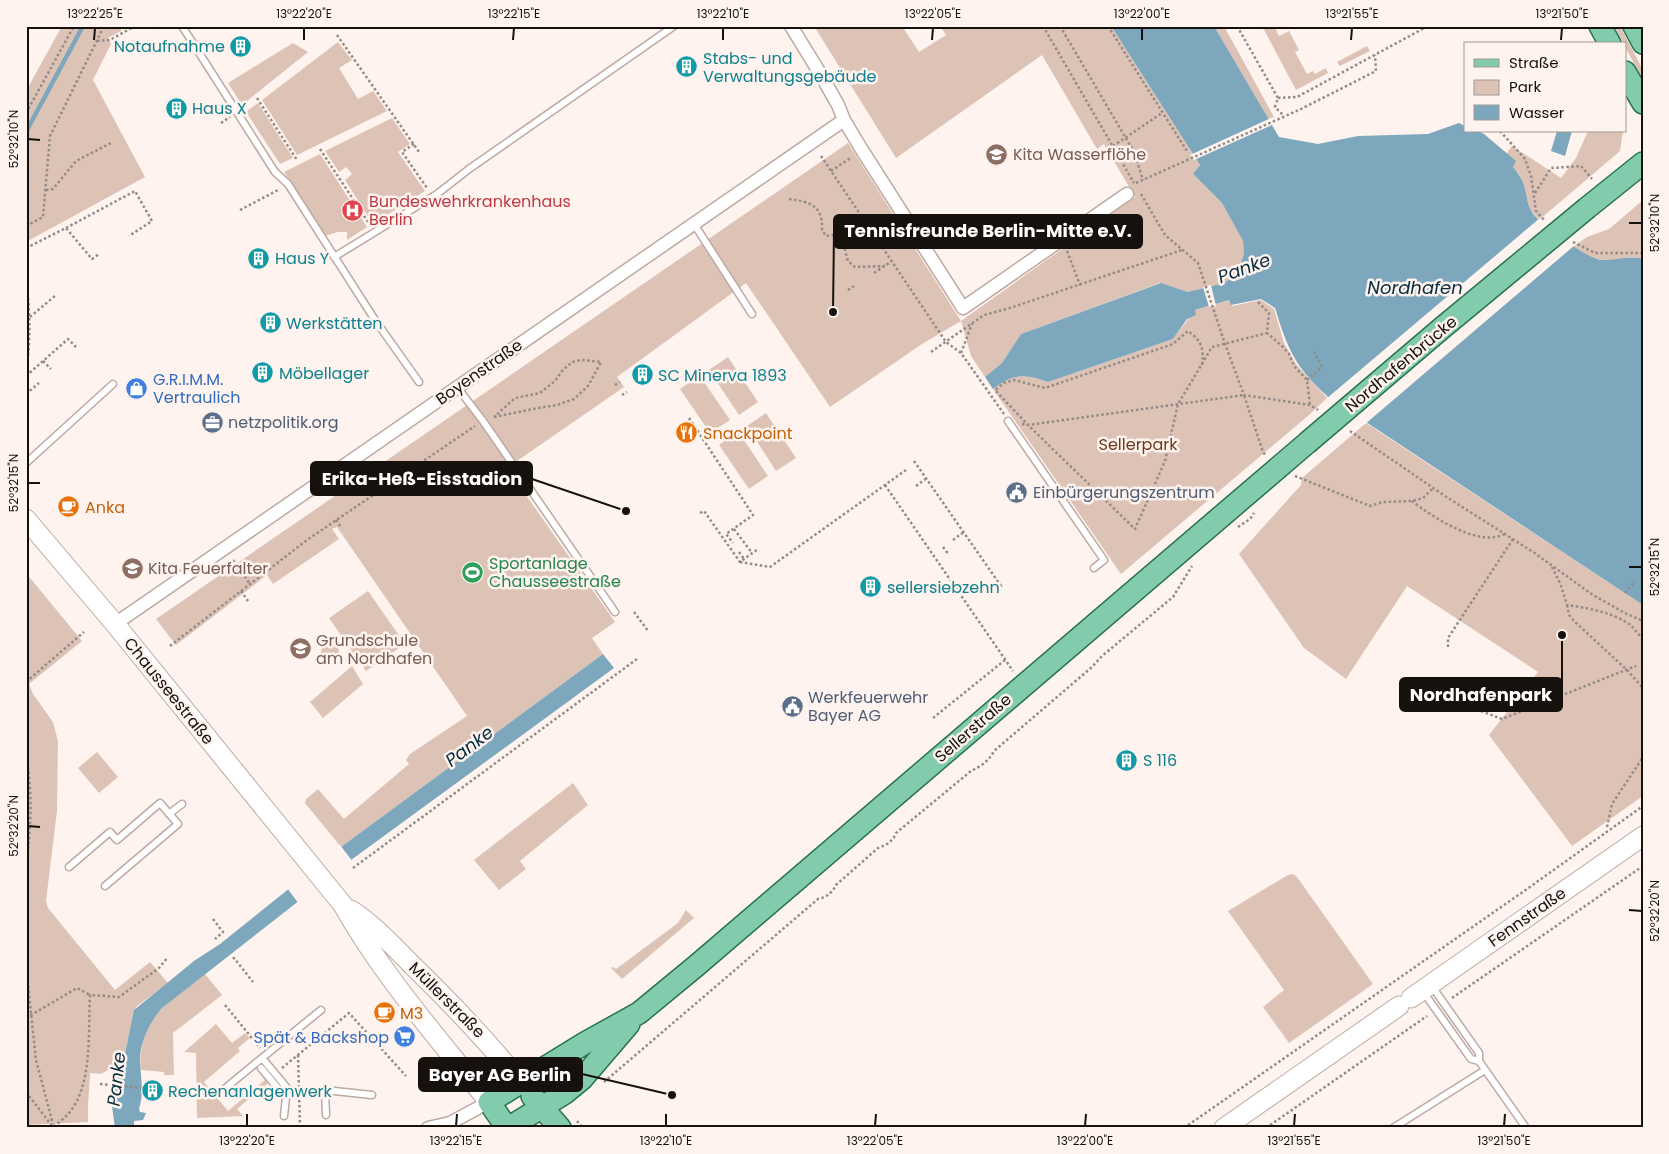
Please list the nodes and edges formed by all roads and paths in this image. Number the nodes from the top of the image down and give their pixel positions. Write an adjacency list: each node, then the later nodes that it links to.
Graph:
1 (74, 26): 27 (path)
2 (104, 26): 17 (path)
3 (135, 26): 17 (path)
4 (150, 26): 5 (path)
5 (156, 26)
6 (182, 26): 22 (lane)
7 (674, 26): 50 (lane)
8 (791, 26): 30 (street)
9 (1043, 26): 35 (path)
10 (1060, 26): 32 (path)
11 (1108, 26): 28 (path)
12 (1237, 26): 25 (path)
13 (1428, 26): 20 (path)
14 (1600, 26): 18 (main road)
15 (1634, 26): 19 (main road)
16 (337, 35): 34 (path)
17 (97, 41): 47 (path)
18 (1609, 42)
19 (1643, 43)
20 (1375, 55): 25 (path); 29 (path)
21 (218, 65): 22 (lane)
22 (212, 72): 46 (lane)
23 (1626, 74): 26 (main road)
24 (257, 98): 41 (path)
25 (1278, 98): 29 (path)
26 (1643, 103)
27 (26, 113)
28 (1162, 113): 32 (path); 38 (path)
29 (1284, 116): 45 (path)
30 (844, 120): 37 (street); 54 (street, Boyenstraße)
31 (1501, 132): 49 (path)
32 (1126, 137): 35 (path); 45 (path)
33 (111, 143): 47 (path)
34 (414, 144): 39 (path); 50 (path)
35 (1113, 146): 45 (path)
36 (320, 149): 57 (path)
37 (862, 150): 43 (path); 59 (street)
38 (1187, 151)
39 (420, 152)
40 (821, 156): 43 (path)
41 (297, 160)
42 (1643, 164): 110 (main road, Nordhafenbrücke, bridge)
43 (831, 171): 66 (path)
44 (1592, 179): 49 (path)
45 (1142, 180)
46 (288, 184): 52 (path); 65 (lane)
47 (46, 190): 55 (path)
48 (1133, 193): 59 (street); 62 (path)
49 (1534, 194): 53 (path)
50 (433, 196): 57 (lane)
51 (789, 199): 67 (path)
52 (240, 210)
53 (1540, 217)
54 (694, 224): 75 (lane); 96 (street, Boyenstraße)
55 (26, 226)
56 (66, 228): 58 (path); 61 (path); 64 (path)
57 (375, 232): 65 (lane)
58 (129, 236)
59 (1063, 239): 70 (path)
60 (1576, 244): 63 (path)
61 (26, 248)
62 (1182, 250): 70 (path); 80 (path)
63 (1643, 253)
64 (99, 254)
65 (334, 257): 91 (lane)
66 (892, 261): 67 (path); 79 (path)
67 (885, 266): 68 (path)
68 (874, 273)
69 (26, 278): 76 (path)
70 (1080, 285): 77 (path)
71 (854, 286): 72 (path)
72 (848, 290)
73 (56, 296): 76 (path)
74 (1258, 302): 78 (path)
75 (752, 314)
76 (30, 317): 88 (path)
77 (972, 322): 79 (path); 84 (path)
78 (1267, 333): 80 (path); 90 (path)
79 (946, 342): 82 (path); 84 (path)
80 (1225, 344): 86 (path); 100 (path)
81 (76, 346): 85 (path)
82 (931, 352)
83 (1314, 352): 90 (path)
84 (962, 353): 107 (path)
85 (44, 361): 87 (path); 89 (path)
86 (1202, 366): 101 (path); 108 (path)
87 (51, 369)
88 (26, 372)
89 (26, 376)
90 (1307, 380): 102 (path)
91 (419, 382)
92 (620, 382): 95 (path)
93 (39, 383): 98 (path)
94 (113, 384): 113 (lane)
95 (615, 385)
96 (457, 387): 106 (lane); 156 (street, Boyenstraße)
97 (627, 392): 99 (path)
98 (26, 394)
99 (622, 395)
100 (1244, 395): 101 (path); 102 (path); 111 (path)
101 (1178, 404): 108 (path); 108 (path)
102 (1310, 404): 103 (path)
103 (1315, 408)
104 (494, 417): 104 (path); 106 (path)
105 (689, 418): 125 (path)
106 (483, 421): 123 (path); 151 (lane)
107 (1008, 421): 108 (path); 143 (lane)
108 (1028, 425)
109 (1355, 434): 119 (path)
110 (1307, 443): 200 (main road, Sellerstraße)
111 (1267, 456)
112 (914, 460): 116 (path)
113 (26, 463)
114 (906, 470): 117 (path)
115 (1296, 477): 120 (path)
116 (926, 478): 118 (path); 126 (path)
117 (885, 485): 140 (path); 163 (path)
118 (916, 486)
119 (1433, 488): 120 (path); 128 (path)
120 (1412, 501): 128 (path)
121 (700, 513): 129 (path)
122 (26, 519): 156 (main road, Chausseestraße)
123 (336, 520): 124 (path); 145 (path)
124 (341, 527)
125 (734, 529): 127 (path); 136 (path)
126 (964, 532): 131 (path); 148 (path)
127 (726, 534): 129 (path); 132 (path)
128 (1504, 534): 130 (path)
129 (722, 537): 140 (path)
130 (1513, 539): 142 (path); 161 (path)
131 (953, 540)
132 (733, 543)
133 (944, 547): 137 (path)
134 (758, 549): 136 (path)
135 (739, 552): 138 (path)
136 (752, 553): 138 (path)
137 (949, 555)
138 (744, 559): 140 (path)
139 (233, 560): 145 (path)
140 (740, 562)
141 (1193, 565): 207 (path)
142 (1552, 565): 150 (path); 153 (path)
143 (1094, 568)
144 (1636, 581): 147 (path)
145 (250, 584): 146 (path)
146 (241, 591): 149 (path); 160 (path)
147 (1625, 593)
148 (991, 594)
149 (248, 601)
150 (1567, 605): 154 (path); 165 (path)
151 (615, 612)
152 (634, 612): 157 (path)
153 (1625, 613): 154 (path); 155 (path)
154 (1622, 619): 159 (path)
155 (1643, 621)
156 (115, 624): 184 (main road, Chausseestraße)
157 (648, 631)
158 (84, 632): 167 (path)
159 (1643, 639)
160 (170, 646)
161 (1448, 647)
162 (637, 658): 183 (path)
163 (1005, 660): 166 (path); 170 (path)
164 (1636, 666): 165 (path)
165 (1627, 670): 168 (path); 169 (path)
166 (1014, 672)
167 (26, 682)
168 (1643, 688)
169 (1481, 711)
170 (933, 718)
171 (1643, 756): 178 (path)
172 (26, 757): 173 (path)
173 (30, 799): 174 (path); 180 (path)
174 (26, 801)
175 (182, 804): 177 (lane)
176 (1643, 806): 229 (path)
177 (169, 814): 182 (lane); 185 (lane)
178 (1607, 827)
179 (1643, 836): 193 (main road, Fennstraße)
180 (26, 865)
181 (1643, 866): 195 (path)
182 (69, 867)
183 (353, 868)
184 (319, 874): 186 (main road, Müllerstraße)
185 (105, 886)
186 (344, 905): 212 (main road, Müllerstraße); 219 (main road, Müllerstraße)
187 (213, 919): 188 (path)
188 (215, 939)
189 (168, 957): 194 (path)
190 (233, 959): 192 (path)
191 (26, 966): 201 (path)
192 (253, 982)
193 (1415, 994): 195 (lane); 198 (lane); 230 (main road, Fennstraße)
194 (90, 995): 201 (path); 225 (path)
195 (1445, 1004): 206 (lane)
196 (225, 1005): 203 (path)
197 (321, 1010): 205 (lane)
198 (1436, 1010): 206 (lane); 231 (path)
199 (26, 1012): 201 (path)
200 (639, 1012): 212 (main road, Sellerstraße); 220 (main road, Sellerstraße)
201 (30, 1014): 202 (path); 225 (path)
202 (26, 1018)
203 (257, 1044)
204 (298, 1055): 210 (path); 211 (path); 224 (path)
205 (262, 1058): 215 (lane); 218 (lane)
206 (1479, 1061): 209 (lane)
207 (627, 1062)
208 (261, 1068): 218 (lane)
209 (1486, 1070): 232 (lane); 233 (lane)
210 (279, 1071)
211 (406, 1076)
212 (521, 1082): 219 (main road, Sellerstraße); 220 (main road, Müllerstraße)
213 (100, 1084): 214 (path)
214 (142, 1088)
215 (222, 1091)
216 (26, 1092): 225 (path)
217 (372, 1095): 221 (lane)
218 (286, 1098): 222 (lane)
219 (488, 1102): 226 (street); 227 (main road, Müllerstraße)
220 (541, 1107): 223 (main road, Müllerstraße); 227 (main road, Sellerstraße)
221 (326, 1115)
222 (284, 1116)
223 (568, 1124): 228 (path)
224 (300, 1125)
225 (53, 1127)
226 (428, 1128)
227 (507, 1128)
228 (583, 1128)
229 (1184, 1128)
230 (1224, 1128)
231 (1266, 1128)
232 (1394, 1128)
233 (1526, 1128)

